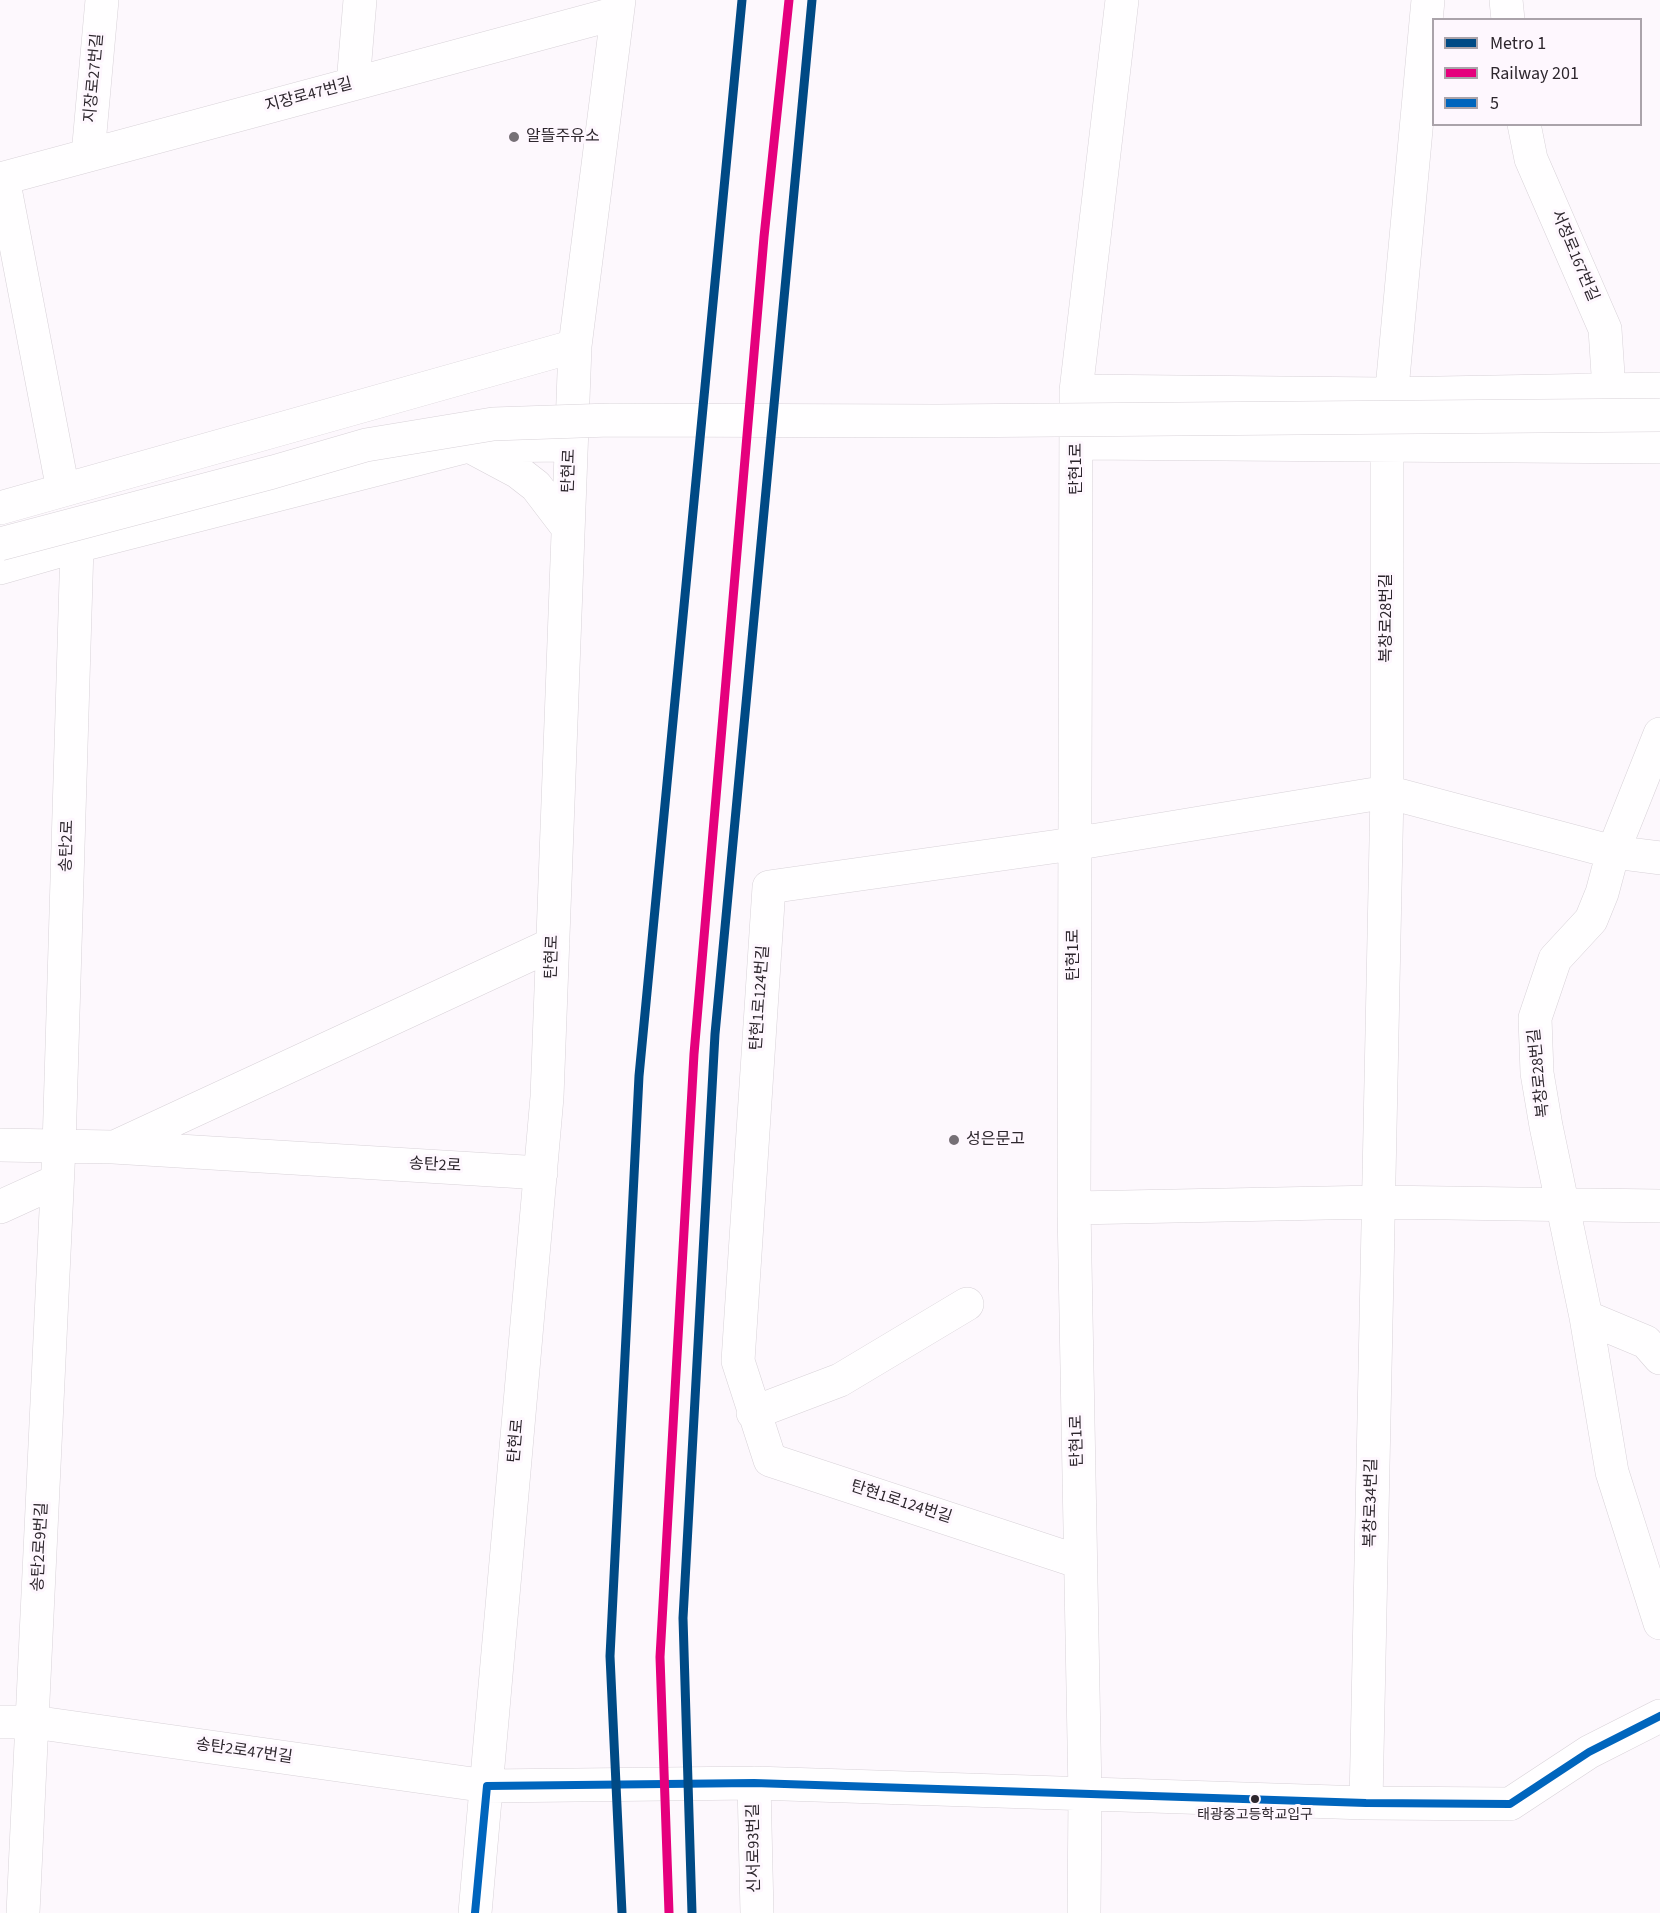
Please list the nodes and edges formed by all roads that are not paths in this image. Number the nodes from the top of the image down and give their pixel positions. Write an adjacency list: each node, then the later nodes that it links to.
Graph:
1 (102, 0): 10 (street, 지장로27번길)
2 (360, 0): 8 (street)
3 (1122, 0): 15 (street, 탄현1로)
4 (1428, 0): 16 (street, 복창로28번길)
5 (1506, 0): 7 (street)
6 (618, 6): 8 (street, 지장로47번길); 12 (street, 탄현로)
7 (1508, 18)
8 (353, 84): 10 (street, 지장로47번길)
9 (1524, 126): 14 (street, 서정로167번길)
10 (88, 155): 11 (street, 지장로47번길)
11 (1, 179): 23 (street)
12 (575, 346): 20 (street, 탄현로); 23 (street)
13 (1660, 389): 14 (street)
14 (1609, 390): 16 (street)
15 (1076, 391): 16 (street); 18 (street, 탄현1로)
16 (1392, 393): 19 (street, 복창로28번길)
17 (1660, 415): 26 (street, bridge)
18 (1077, 443): 19 (street); 31 (street, 탄현1로)
19 (1387, 443): 22 (street); 30 (street, 복창로28번길)
20 (571, 445): 21 (street); 25 (street, 탄현로)
21 (468, 446): 25 (street); 27 (street)
22 (1660, 447)
23 (63, 490): 24 (street)
24 (0, 508)
25 (568, 528): 34 (street, 탄현로)
26 (0, 544)
27 (77, 546): 28 (street); 36 (street, 송탄2로)
28 (0, 568)
29 (1660, 734): 32 (street, 복창로28번길)
30 (1387, 792): 31 (street); 32 (street); 40 (street, 복창로28번길)
31 (1073, 844): 44 (street, 탄현1로); 48 (street, 탄현1로124번길)
32 (1613, 852): 33 (street); 41 (street, 복창로28번길)
33 (1660, 858)
34 (554, 944): 37 (street, 송탄2로); 38 (street, 탄현로)
35 (0, 1145): 36 (street, 송탄2로)
36 (59, 1147): 37 (street, 송탄2로); 39 (street, 송탄2로9번길)
37 (113, 1147): 38 (street, 송탄2로)
38 (541, 1173): 55 (street, 탄현로)
39 (57, 1181): 43 (street); 53 (street, 송탄2로9번길)
40 (1377, 1202): 41 (street); 44 (street); 57 (street, 복창로34번길)
41 (1563, 1206): 42 (street); 46 (street)
42 (1660, 1206)
43 (0, 1207)
44 (1074, 1208): 49 (street, 탄현1로)
45 (967, 1304): 48 (street)
46 (1586, 1317): 47 (street); 50 (street)
47 (1660, 1358)
48 (753, 1413): 49 (street, 탄현1로124번길)
49 (1080, 1562): 56 (street, 탄현1로)
50 (1660, 1623)
51 (1660, 1716): 57 (street, 송탄2로47번길)
52 (0, 1722): 53 (street, 송탄2로47번길)
53 (33, 1722): 55 (street, 송탄2로47번길); 58 (street, 송탄2로9번길)
54 (754, 1784): 55 (street, 송탄2로47번길); 56 (street, 송탄2로47번길); 60 (street, 신서로93번길)
55 (487, 1786): 59 (street, 탄현로)
56 (1085, 1795): 57 (street, 송탄2로47번길); 61 (street, 탄현1로)
57 (1366, 1803)
58 (24, 1913)
59 (475, 1913)
60 (757, 1913)
61 (1084, 1913)

